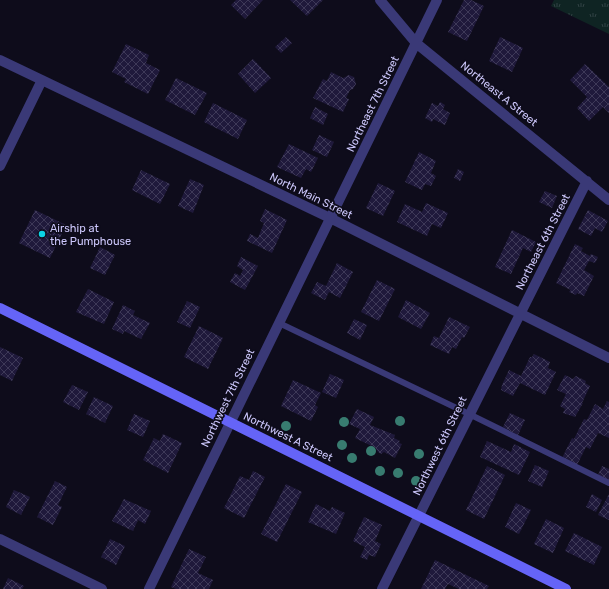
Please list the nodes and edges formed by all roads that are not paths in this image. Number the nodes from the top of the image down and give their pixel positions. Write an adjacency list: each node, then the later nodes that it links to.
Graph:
1 (380, 0): 3 (street, Northeast A Street)
2 (437, 0): 3 (street, Northeast 7th Street)
3 (416, 43): 7 (street, Northeast A Street); 9 (street, Northeast 7th Street)
4 (0, 60): 5 (street, North Main Street)
5 (42, 80): 6 (street); 9 (street, North Main Street)
6 (0, 166)
7 (587, 181): 8 (street, Northeast A Street); 11 (street, Northeast 6th Street)
8 (609, 200)
9 (330, 218): 11 (street, North Main Street); 12 (street, Northwest 7th Street)
10 (0, 308): 15 (street, Northwest A Street)
11 (520, 313): 13 (street, North Main Street); 14 (street, Northwest 6th Street)
12 (279, 323): 14 (lane); 15 (street, Northwest 7th Street)
13 (609, 358)
14 (470, 414): 16 (lane); 17 (street, Northwest 6th Street)
15 (230, 422): 17 (street, Northwest A Street); 20 (street, Northwest 7th Street)
16 (609, 483)
17 (419, 516): 21 (street, Northwest 6th Street); 22 (street, Northwest A Street)
18 (0, 539): 19 (street)
19 (102, 589)
20 (148, 589)
21 (382, 589)
22 (566, 589)

